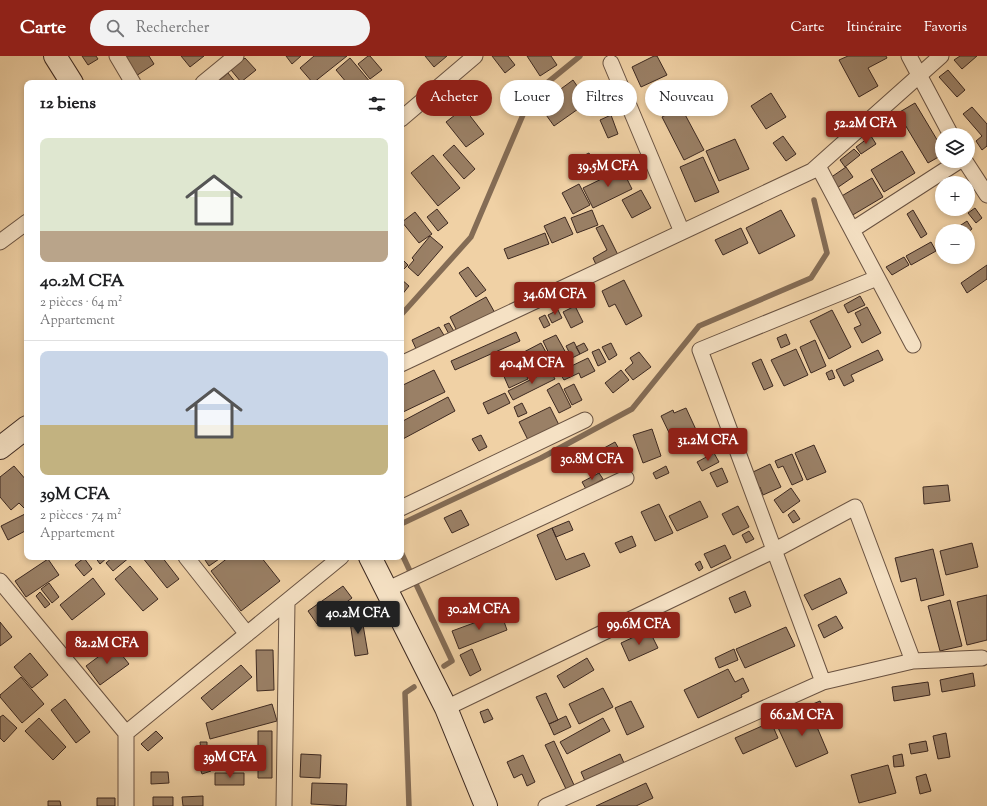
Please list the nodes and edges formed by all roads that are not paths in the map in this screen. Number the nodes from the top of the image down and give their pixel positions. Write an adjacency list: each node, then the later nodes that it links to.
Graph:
1 (55, 56): 9 (main road)
2 (117, 56): 10 (street)
3 (236, 56): 11 (street)
4 (475, 56): 12 (street)
5 (909, 56): 8 (street)
6 (941, 56): 8 (street)
7 (611, 63): 20 (street)
8 (920, 75): 13 (street); 14 (street)
9 (70, 80)
10 (131, 80)
11 (207, 80)
12 (404, 116)
13 (947, 128)
14 (818, 166): 19 (street); 20 (street)
15 (948, 168): 19 (street)
16 (970, 168): 17 (street)
17 (987, 195)
18 (24, 224): 21 (street)
19 (852, 230): 22 (street)
20 (682, 232): 24 (street)
21 (0, 242)
22 (877, 278): 23 (street); 30 (street)
23 (913, 345)
24 (404, 363)
25 (585, 420): 29 (street)
26 (24, 429): 27 (main road)
27 (0, 448)
28 (626, 478): 35 (street)
29 (404, 507)
30 (775, 550): 39 (street); 40 (street); 41 (street)
31 (188, 560): 37 (street)
32 (337, 560): 36 (street)
33 (371, 560): 35 (main road)
34 (0, 580): 42 (street)
35 (386, 590): 41 (main road)
36 (287, 602): 37 (street); 44 (street)
37 (247, 634): 42 (street)
38 (982, 658): 39 (street)
39 (913, 661): 40 (street)
40 (823, 682): 46 (street)
41 (446, 708): 45 (main road)
42 (126, 733): 43 (street)
43 (126, 806)
44 (284, 806)
45 (486, 806)
46 (546, 806)

